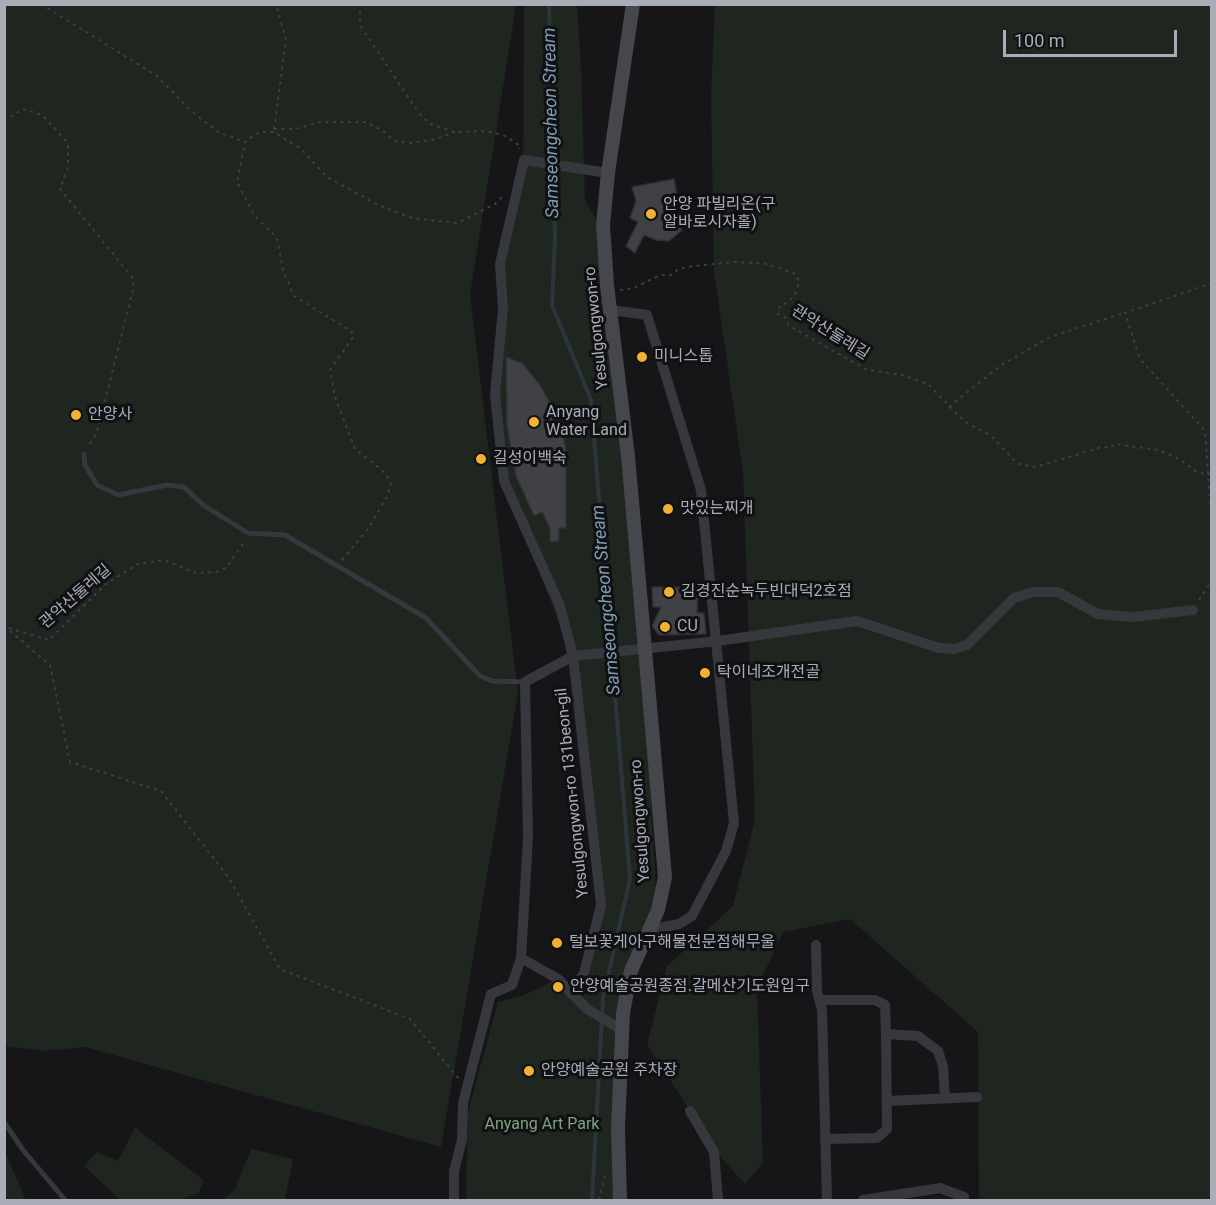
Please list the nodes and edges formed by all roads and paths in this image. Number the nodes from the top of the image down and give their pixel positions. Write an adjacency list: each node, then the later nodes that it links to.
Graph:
1 (41, 4): 8 (path)
2 (276, 4): 6 (path)
3 (360, 4): 7 (path)
4 (633, 4): 10 (street, Yesulgongwon-ro)
5 (4, 121): 17 (path)
6 (274, 130): 7 (path); 8 (path); 11 (path)
7 (455, 132): 9 (path)
8 (245, 142): 21 (path)
9 (528, 161): 10 (street); 27 (street)
10 (608, 173): 13 (street, Yesulgongwon-ro)
11 (507, 192)
12 (1212, 283): 15 (path)
13 (609, 292): 14 (street, Yesulgongwon-ro); 16 (path, 관악산둘레길)
14 (611, 310): 25 (street); 26 (street, Yesulgongwon-ro)
15 (1125, 313): 16 (path); 18 (path)
16 (950, 407): 18 (path, 관악산둘레길)
17 (84, 454): 20 (lane)
18 (1210, 474): 19 (path)
19 (1212, 529)
20 (248, 533): 21 (lane); 24 (path, 관악산둘레길)
21 (337, 568): 28 (lane)
22 (1212, 580): 23 (path)
23 (1193, 610): 25 (street)
24 (4, 626): 36 (path)
25 (718, 641): 26 (street); 29 (street)
26 (636, 649): 27 (street); 29 (street, Yesulgongwon-ro)
27 (573, 656): 28 (street); 32 (street, Yesulgongwon-ro 131beon-gil)
28 (525, 682): 31 (street)
29 (649, 930): 34 (street, Yesulgongwon-ro)
30 (816, 945): 33 (street)
31 (521, 958): 32 (street); 36 (street)
32 (571, 994): 34 (street)
33 (820, 1000): 35 (street); 42 (street)
34 (617, 1027): 46 (street, Yesulgongwon-ro)
35 (886, 1035): 38 (street); 39 (street)
36 (467, 1088): 45 (street)
37 (977, 1097): 38 (street)
38 (945, 1098): 39 (street)
39 (887, 1101): 42 (street)
40 (690, 1111): 47 (street)
41 (4, 1122): 44 (lane)
42 (825, 1139): 48 (street)
43 (964, 1197): 49 (street)
44 (65, 1200)
45 (454, 1200)
46 (620, 1200)
47 (718, 1200)
48 (827, 1200)
49 (863, 1200)

